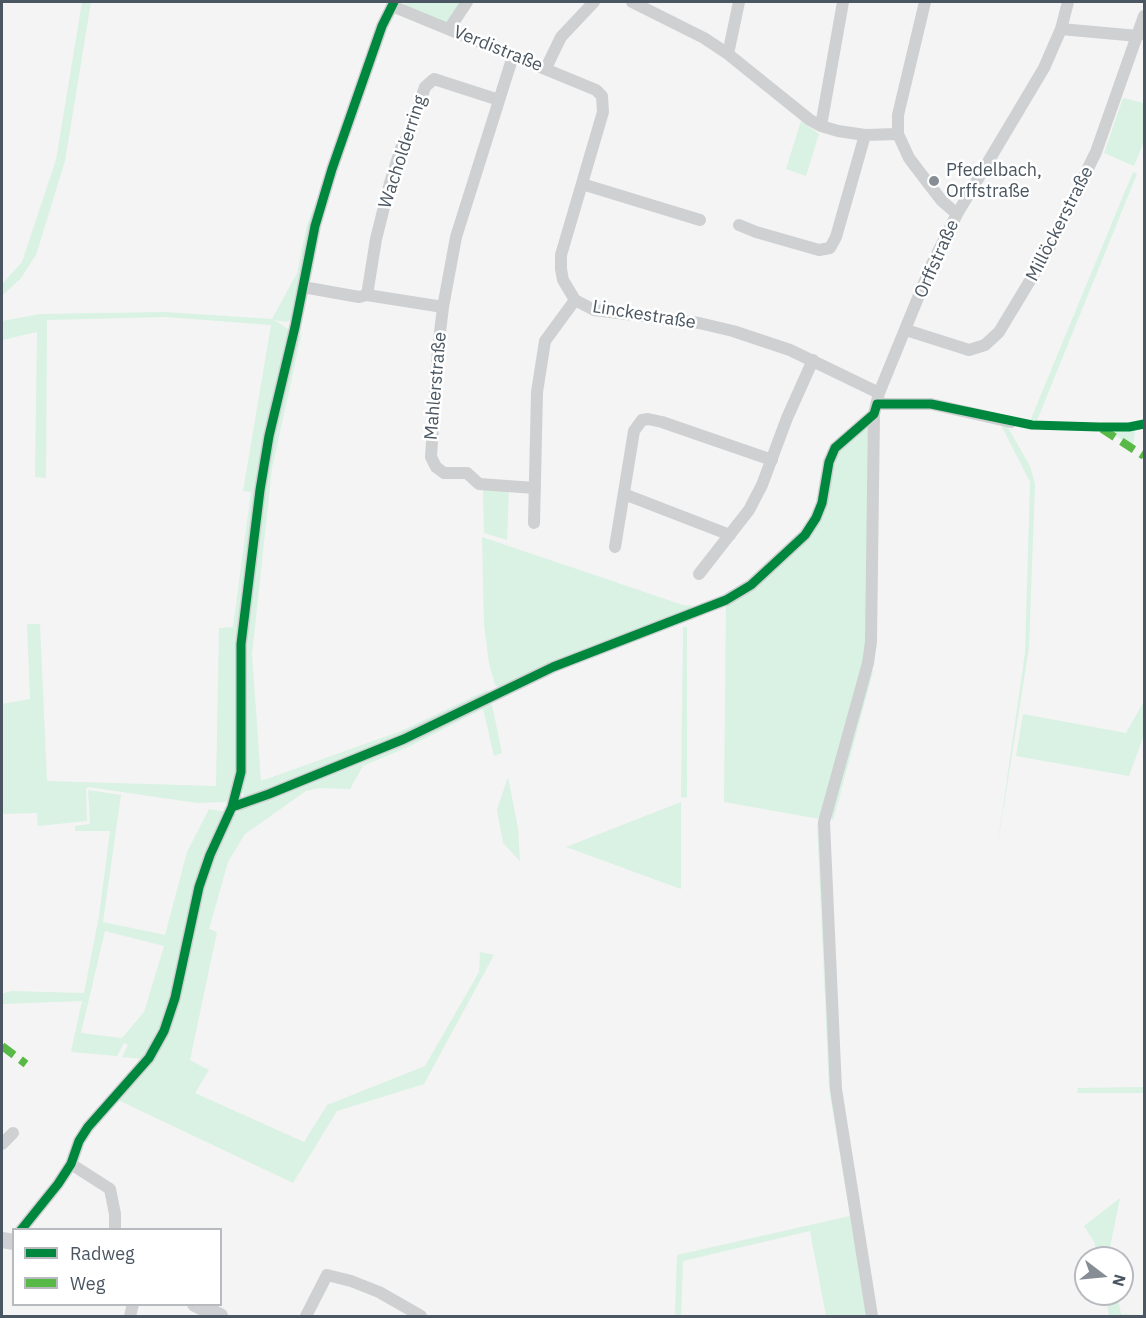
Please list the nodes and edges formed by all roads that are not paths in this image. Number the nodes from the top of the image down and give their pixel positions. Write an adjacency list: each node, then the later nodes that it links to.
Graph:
1 (467, 2): 10 (street)
2 (593, 2): 15 (street)
3 (632, 2): 13 (street)
4 (739, 2): 13 (street)
5 (843, 2): 18 (street)
6 (925, 2): 19 (street)
7 (1068, 2): 11 (street, Orffstraße)
8 (393, 4): 10 (street, Verdistraße); 25 (street)
9 (1144, 16): 12 (street, Millöckerstraße)
10 (449, 29): 14 (street, Verdistraße)
11 (1061, 29): 12 (street); 22 (street, Orffstraße)
12 (1138, 36): 29 (street, Millöckerstraße)
13 (728, 54): 18 (street)
14 (513, 56): 15 (street, Verdistraße); 17 (street)
15 (546, 68): 16 (street, Verdistraße)
16 (602, 96): 21 (street, Linckestraße)
17 (499, 100): 26 (street, Wacholderring); 28 (street)
18 (821, 126): 20 (street)
19 (898, 134): 20 (street); 22 (street)
20 (866, 135): 24 (street)
21 (582, 184): 23 (street); 27 (street, Linckestraße)
22 (957, 214): 29 (street, Orffstraße)
23 (700, 220)
24 (739, 225)
25 (303, 287): 26 (street); 40 (street)
26 (368, 295): 28 (street)
27 (575, 300): 30 (street, Linckestraße); 34 (street)
28 (443, 307): 34 (street, Mahlerstraße)
29 (906, 330): 31 (street, Orffstraße)
30 (813, 360): 31 (street, Linckestraße); 33 (street)
31 (877, 403): 32 (street); 40 (street); 50 (street)
32 (1011, 422)
33 (772, 460): 35 (street); 37 (street)
34 (535, 488): 36 (street)
35 (624, 494): 37 (street); 38 (street)
36 (534, 523)
37 (730, 535): 39 (street)
38 (615, 548)
39 (699, 574)
40 (232, 807): 43 (street)
41 (14, 1133): 42 (street)
42 (2, 1144)
43 (71, 1164): 44 (street); 45 (street)
44 (23, 1228)
45 (115, 1228)
46 (197, 1306): 47 (main road)
47 (220, 1317)
48 (306, 1317): 49 (street)
49 (421, 1317)
50 (872, 1317)

